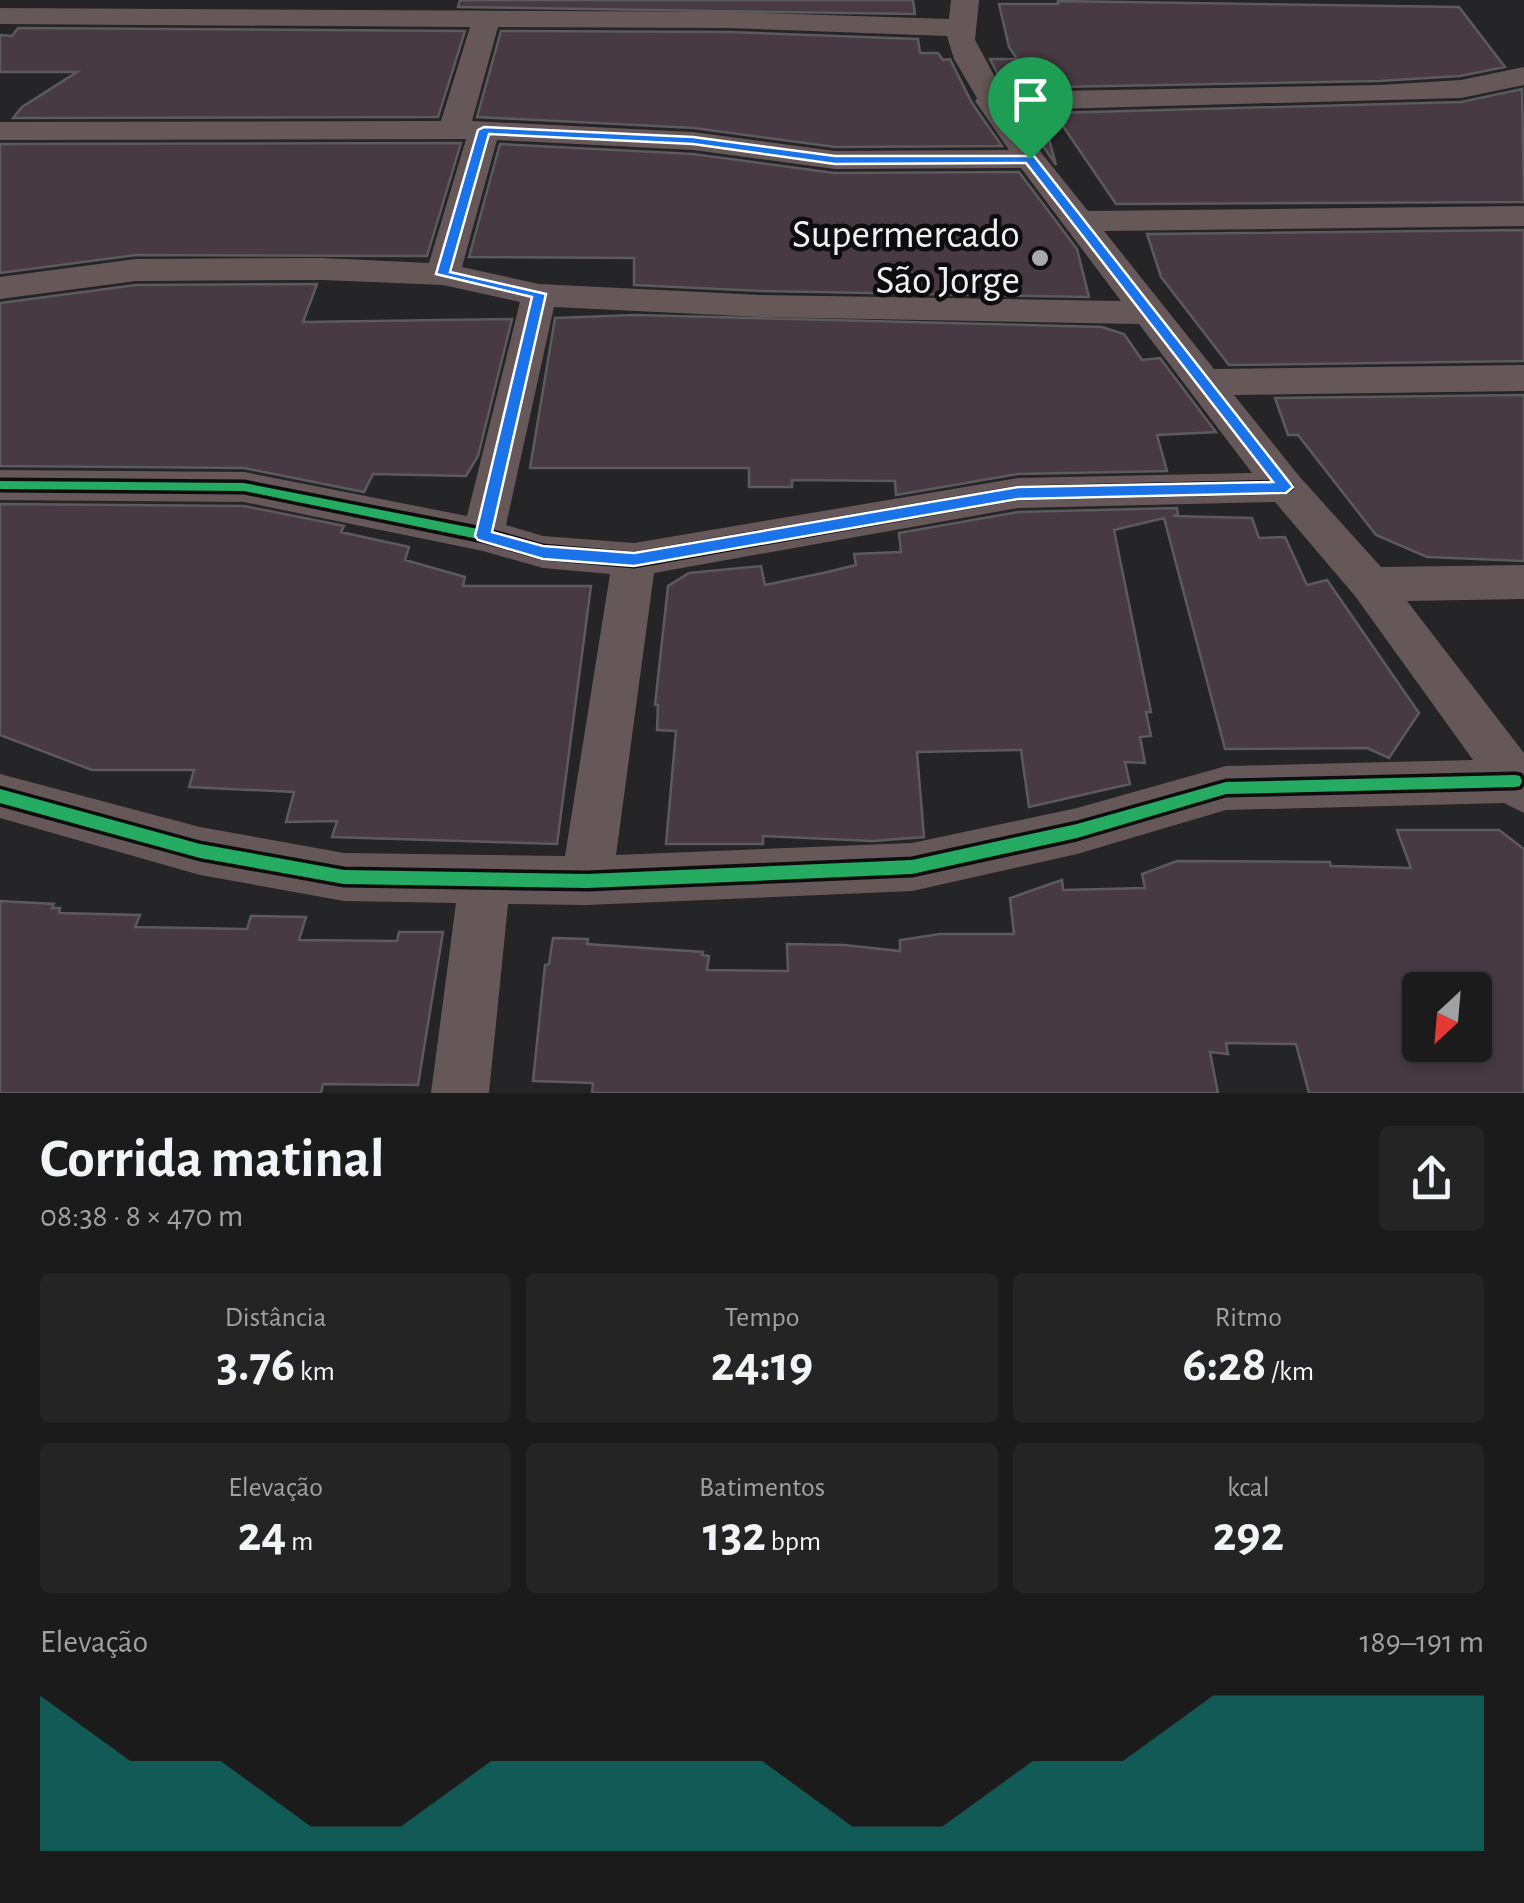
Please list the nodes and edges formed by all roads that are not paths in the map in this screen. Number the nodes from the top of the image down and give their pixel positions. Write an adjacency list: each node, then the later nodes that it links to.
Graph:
1 (418, 9): 3 (street); 4 (street)
2 (964, 14): 4 (street); 6 (street)
3 (0, 16)
4 (486, 20): 7 (street)
5 (1524, 76): 6 (street)
6 (990, 101): 9 (street)
7 (469, 130): 8 (street); 9 (street); 12 (street)
8 (0, 131)
9 (1030, 159): 11 (street)
10 (1524, 216): 11 (street)
11 (1078, 221): 15 (street)
12 (443, 274): 13 (street); 14 (street)
13 (0, 288)
14 (539, 294): 15 (street); 20 (street)
15 (1150, 312): 17 (street)
16 (1524, 378): 17 (street)
17 (1204, 382): 19 (street)
18 (0, 485): 20 (street)
19 (1286, 487): 21 (street); 23 (street)
20 (483, 536): 21 (street)
21 (634, 560): 27 (street)
22 (1524, 582): 23 (street)
23 (1370, 584): 24 (street)
24 (1519, 786): 27 (street)
25 (0, 796): 26 (street)
26 (485, 880): 27 (street); 28 (street)
27 (586, 881)
28 (460, 1093)

